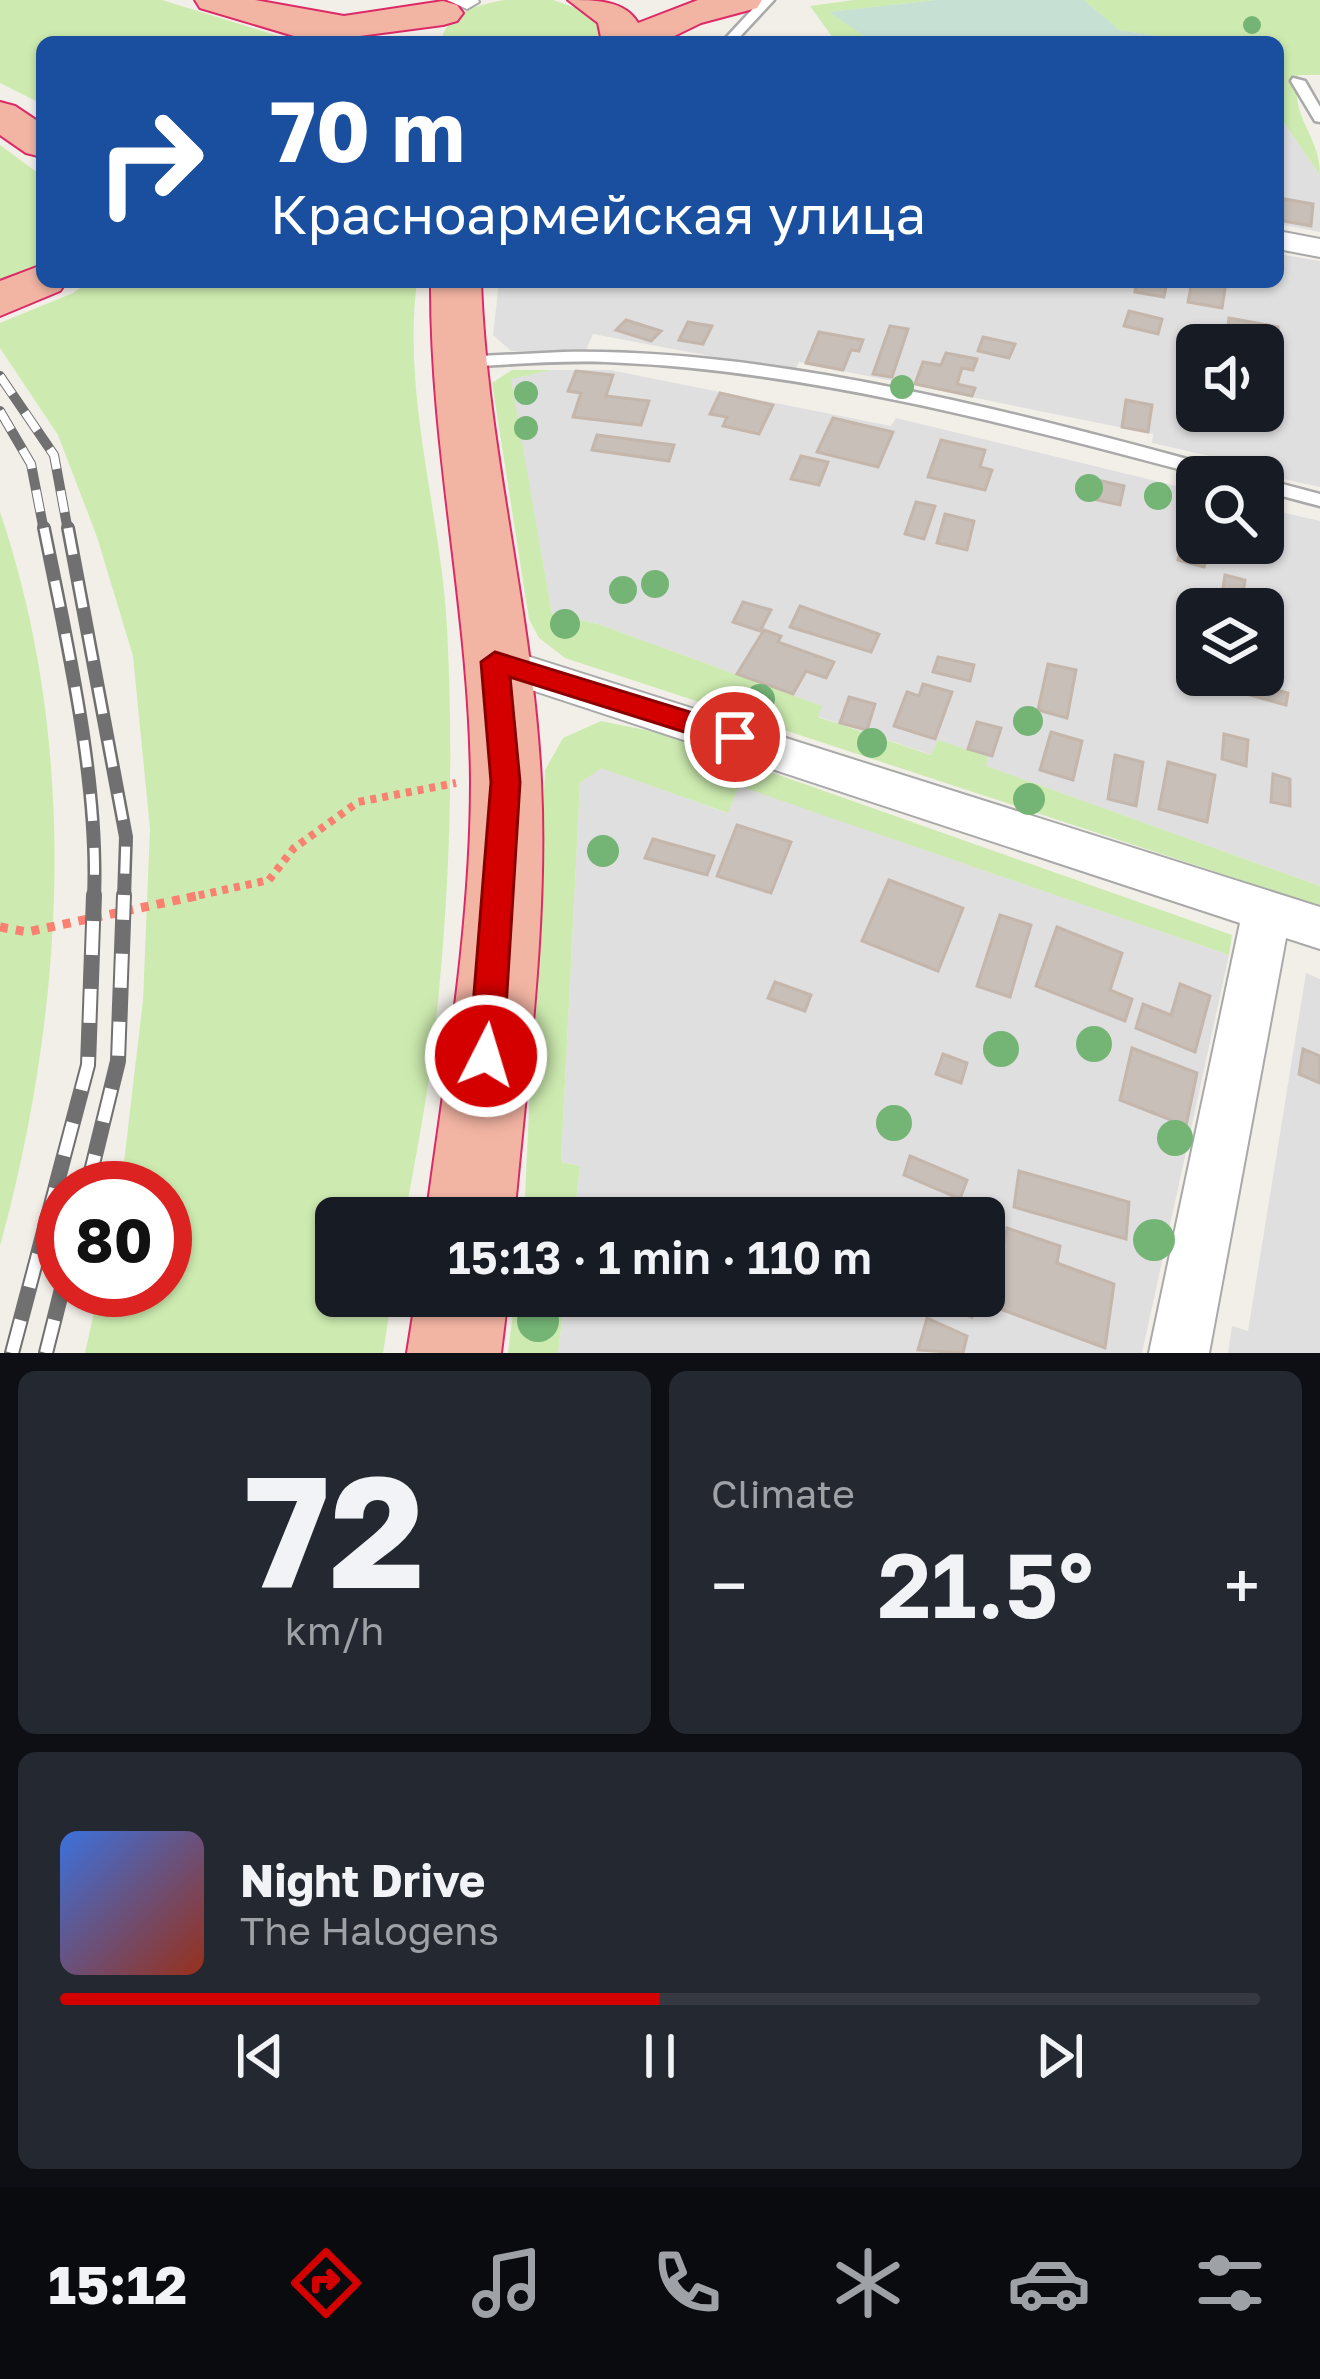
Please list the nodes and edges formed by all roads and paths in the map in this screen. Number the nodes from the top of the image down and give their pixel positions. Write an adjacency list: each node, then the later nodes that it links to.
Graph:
1 (214, 0): 7 (highway)
2 (587, 0): 9 (highway)
3 (638, 0): 10 (highway)
4 (743, 0): 11 (highway)
5 (768, 0): 12 (lane)
6 (454, 11): 7 (highway)
7 (272, 19): 8 (highway)
8 (334, 36)
9 (623, 36)
10 (627, 36)
11 (638, 36)
12 (734, 36)
13 (1320, 82): 15 (lane)
14 (0, 115): 16 (highway)
15 (1320, 118)
16 (36, 140)
17 (1284, 241): 18 (street)
18 (1320, 248)
19 (36, 283): 21 (highway)
20 (456, 288): 22 (highway)
21 (0, 301)
22 (457, 362): 23 (lane); 26 (highway)
23 (1176, 462)
24 (1284, 491): 25 (lane)
25 (1320, 500)
26 (495, 662): 27 (highway); 28 (street)
27 (506, 782): 29 (path); 31 (highway)
28 (1267, 909): 30 (street); 34 (street)
29 (0, 927)
30 (1320, 928)
31 (472, 1197)
32 (460, 1317): 33 (highway)
33 (454, 1353)
34 (1179, 1353)

